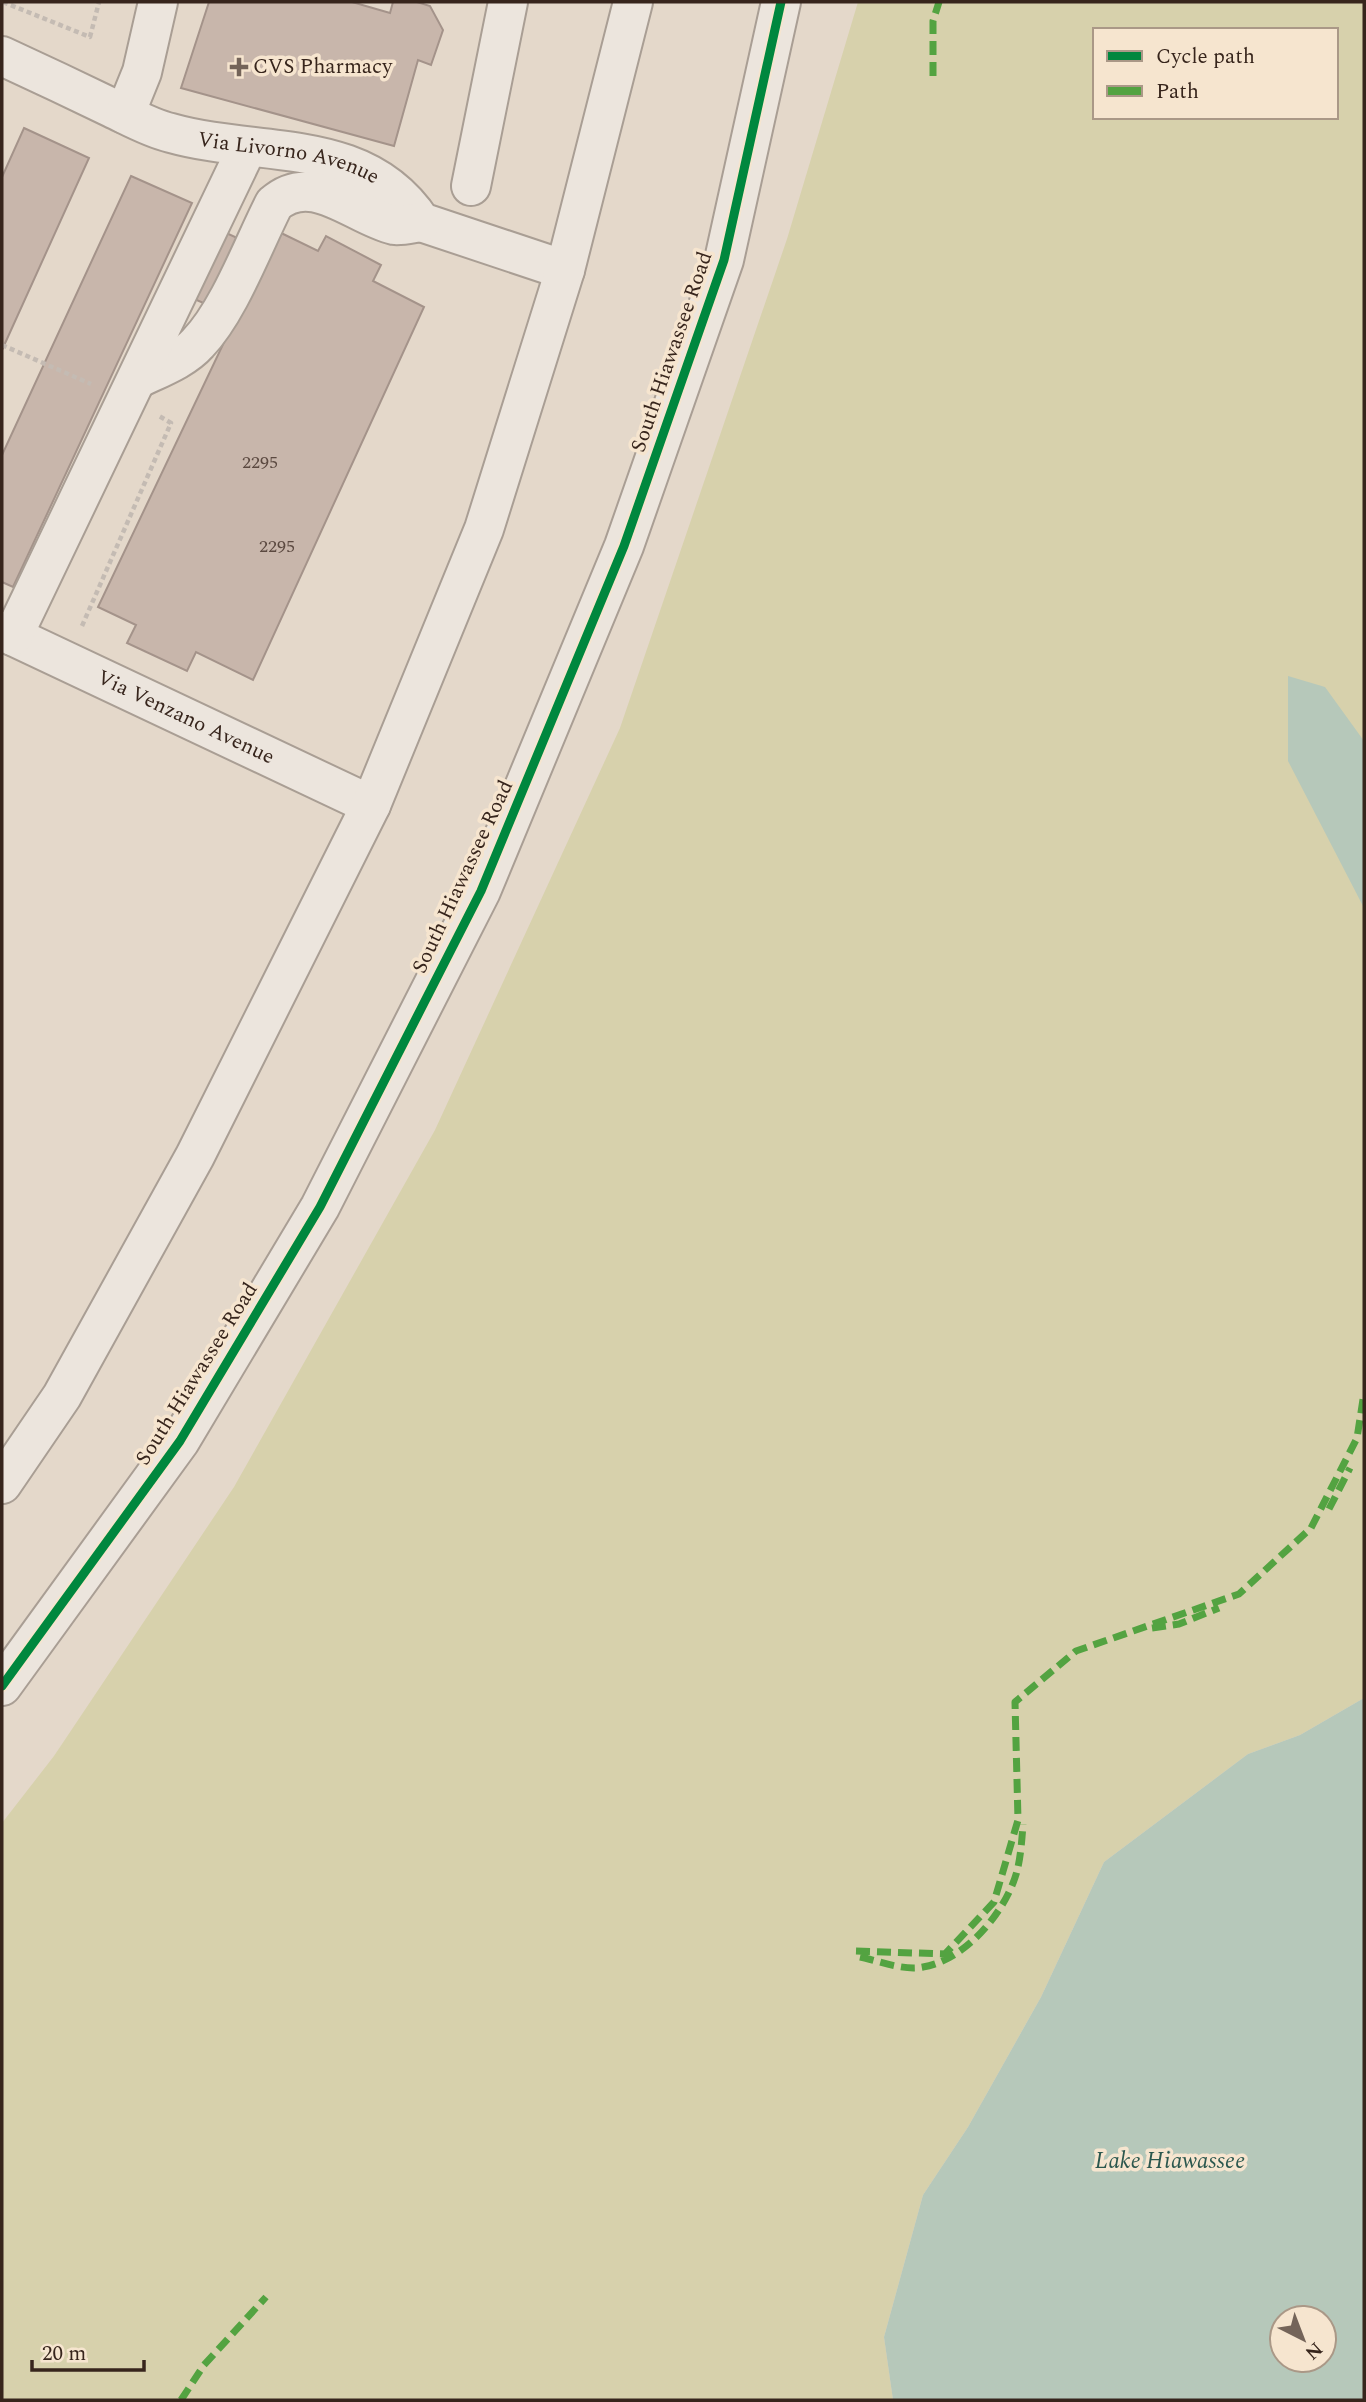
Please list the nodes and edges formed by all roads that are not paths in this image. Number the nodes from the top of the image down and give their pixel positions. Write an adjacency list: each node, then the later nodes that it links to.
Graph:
1 (158, 2): 6 (street)
2 (508, 2): 8 (street)
3 (633, 2): 10 (street)
4 (782, 2): 15 (street, South Hiawassee Road)
5 (2, 56): 6 (street, Via Livorno Avenue)
6 (125, 114): 7 (street, Via Livorno Avenue)
7 (247, 148): 9 (street, Via Livorno Avenue); 11 (street)
8 (471, 186)
9 (421, 222): 10 (street); 11 (street)
10 (565, 270): 13 (street)
11 (132, 389): 12 (street)
12 (7, 634): 13 (street, Via Venzano Avenue)
13 (371, 805): 14 (street)
14 (2, 1484)
15 (2, 1686)

